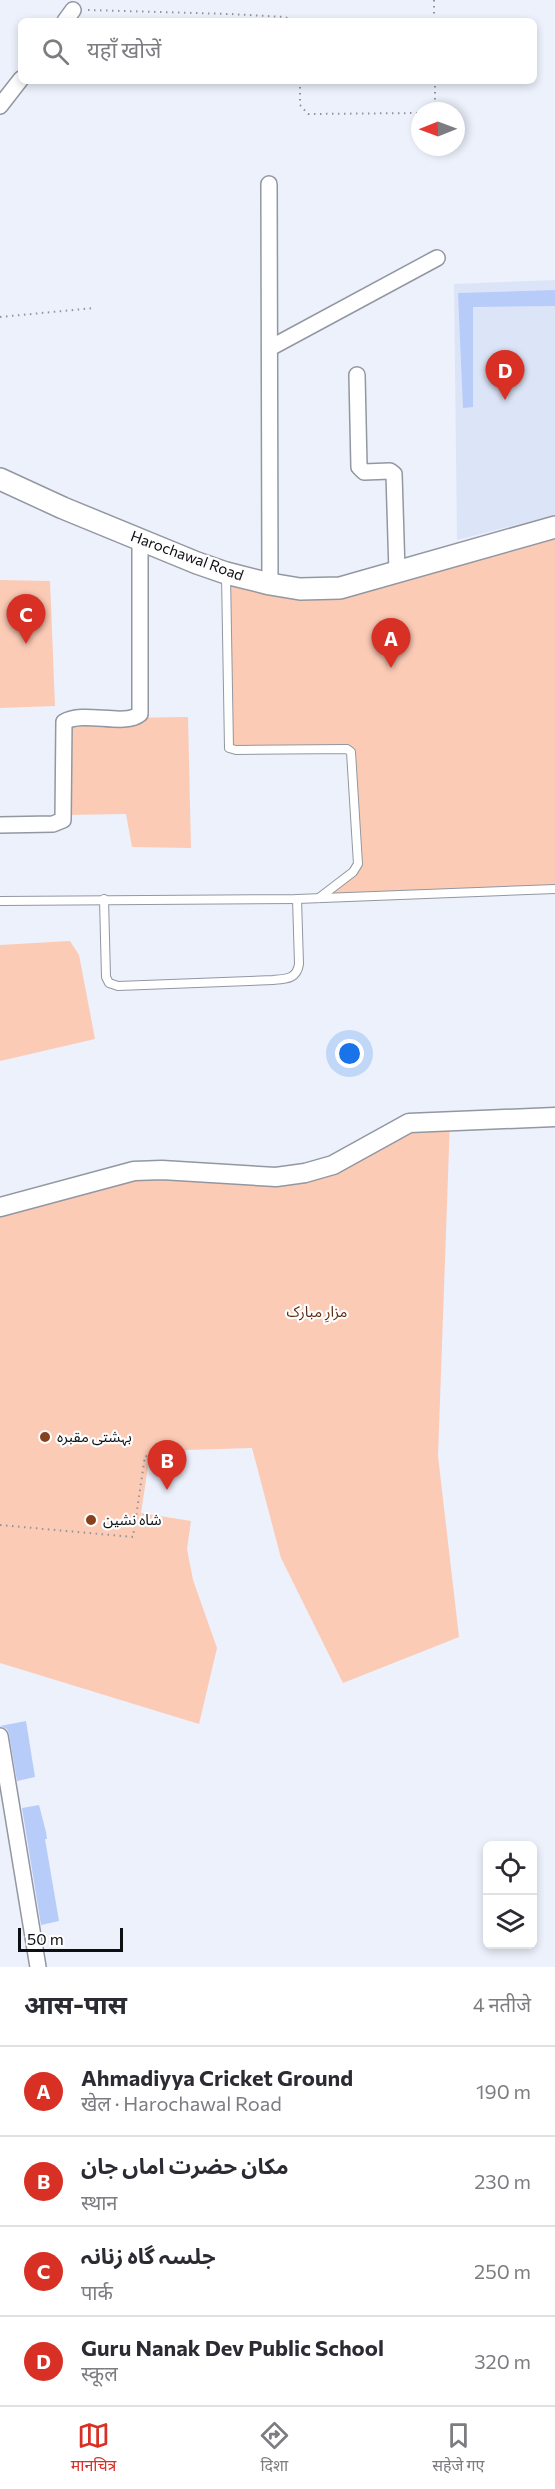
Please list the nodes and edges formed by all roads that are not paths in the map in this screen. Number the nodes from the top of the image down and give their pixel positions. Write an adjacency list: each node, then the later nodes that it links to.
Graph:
1 (18, 83): 2 (street)
2 (0, 106)
3 (269, 184): 5 (street)
4 (437, 258): 5 (street)
5 (270, 348): 12 (street)
6 (357, 375): 10 (street)
7 (0, 479): 9 (main road, Harochawal Road)
8 (555, 527): 10 (main road, Harochawal Road)
9 (140, 539): 11 (main road, Harochawal Road); 13 (street)
10 (397, 572): 12 (main road, Harochawal Road)
11 (226, 573): 12 (main road, Harochawal Road); 15 (lane)
12 (270, 584)
13 (0, 825)
14 (555, 889): 15 (lane)
15 (318, 898): 17 (lane)
16 (104, 899): 17 (lane); 17 (lane); 18 (lane)
17 (297, 899)
18 (0, 901)
19 (555, 1117): 20 (street)
20 (0, 1207)
21 (0, 1736): 22 (street)
22 (38, 1967)

